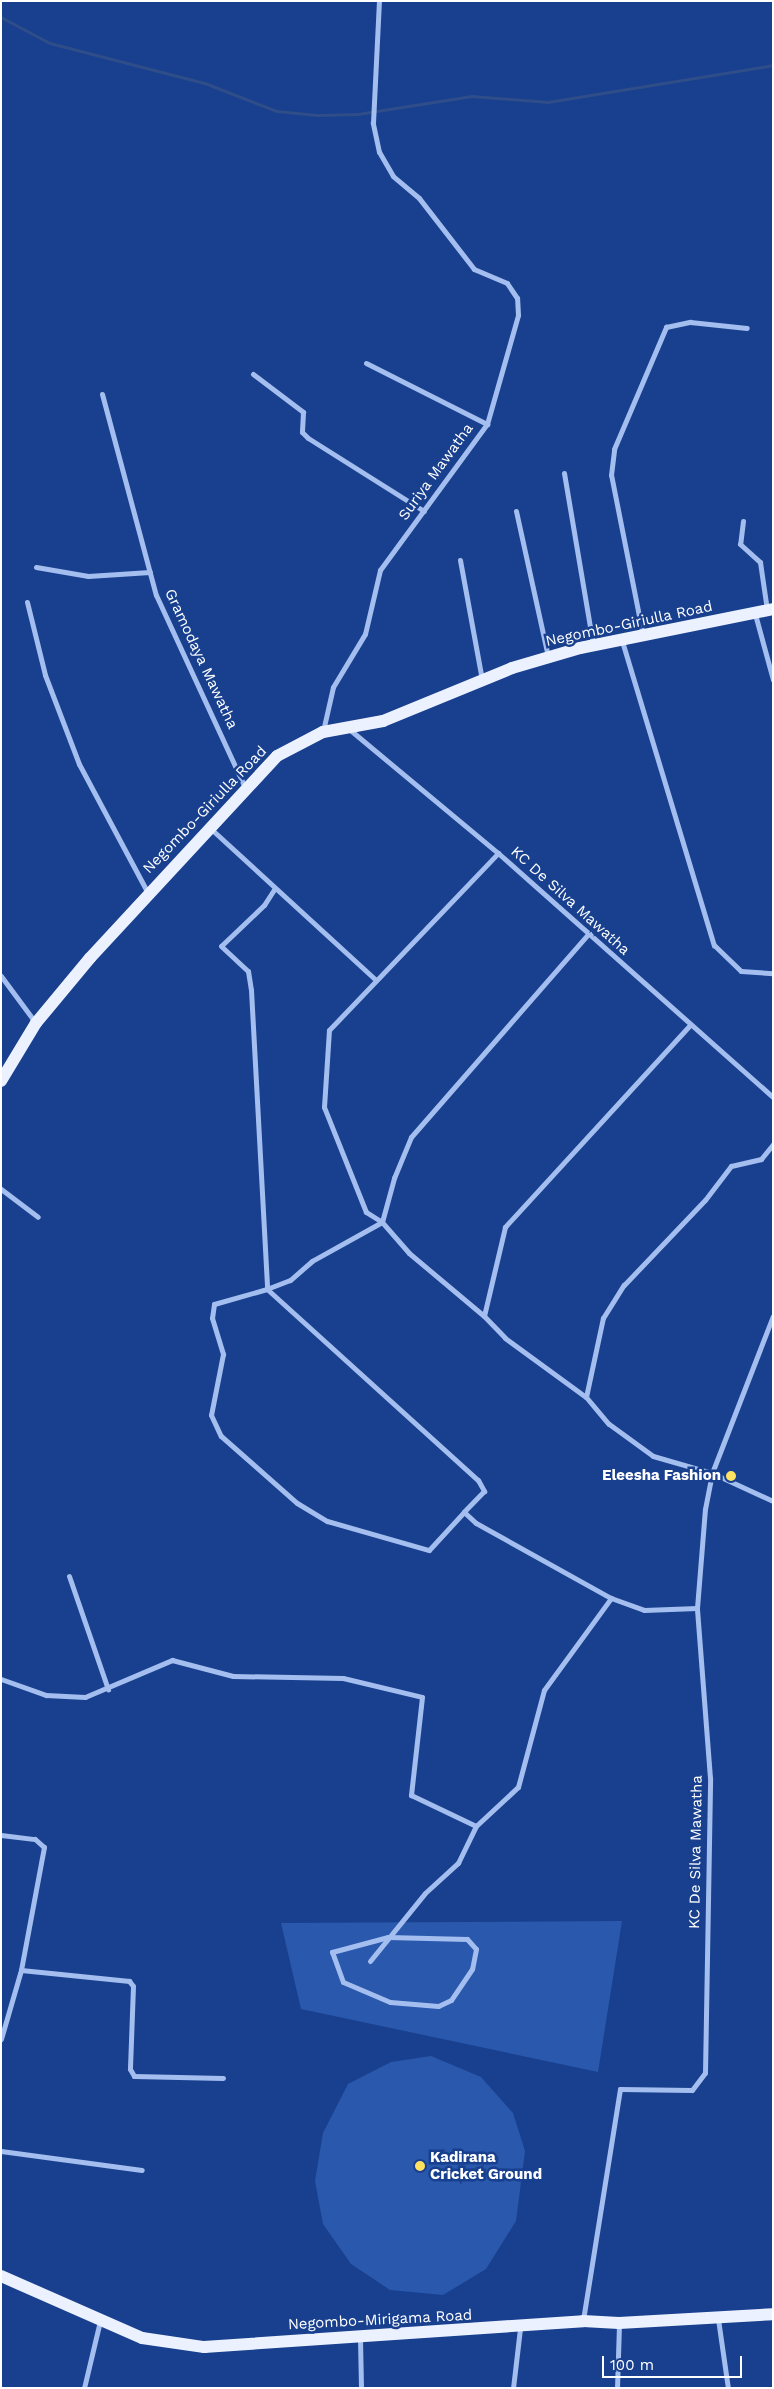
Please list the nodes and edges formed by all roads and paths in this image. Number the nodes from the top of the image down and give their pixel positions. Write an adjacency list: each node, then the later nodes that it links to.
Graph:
1 (380, 1): 6 (street, Suriya Mawatha)
2 (747, 328): 16 (street)
3 (366, 363): 6 (street)
4 (253, 374): 8 (street)
5 (102, 394): 13 (street, Gramodaya Mawatha)
6 (486, 424): 8 (street, Suriya Mawatha)
7 (564, 473): 18 (street)
8 (424, 511): 23 (street, Suriya Mawatha)
9 (516, 511): 19 (street)
10 (743, 521): 15 (street)
11 (460, 560): 21 (street)
12 (36, 567): 13 (street)
13 (150, 572): 24 (street, Gramodaya Mawatha)
14 (27, 602): 28 (street)
15 (765, 611): 16 (main road, Negombo-Giriulla Road); 20 (street)
16 (643, 636): 17 (main road, Negombo-Giriulla Road)
17 (622, 640): 18 (main road, Negombo-Giriulla Road); 30 (street)
18 (593, 646): 19 (main road, Negombo-Giriulla Road)
19 (548, 658): 21 (main road, Negombo-Giriulla Road)
20 (773, 680)
21 (482, 681): 22 (main road, Negombo-Giriulla Road)
22 (347, 727): 23 (main road, Negombo-Giriulla Road); 26 (street, KC De Silva Mawatha)
23 (323, 732): 24 (main road, Negombo-Giriulla Road)
24 (245, 789): 25 (main road, Negombo-Giriulla Road)
25 (210, 827): 27 (street); 28 (main road, Negombo-Giriulla Road)
26 (498, 853): 29 (street, KC De Silva Mawatha); 32 (street)
27 (274, 888): 32 (street); 41 (street)
28 (148, 893): 33 (main road, Negombo-Giriulla Road)
29 (588, 933): 34 (street, KC De Silva Mawatha); 40 (street)
30 (773, 973)
31 (1, 976): 33 (street)
32 (376, 980): 40 (street)
33 (36, 1023): 35 (main road, Negombo-Giriulla Road)
34 (690, 1025): 36 (street, KC De Silva Mawatha); 42 (street)
35 (1, 1081)
36 (773, 1097)
37 (773, 1144): 44 (street)
38 (1, 1189): 39 (street)
39 (38, 1217)
40 (382, 1222): 41 (street); 42 (street)
41 (267, 1289): 47 (street); 47 (street)
42 (484, 1316): 44 (street)
43 (773, 1316): 45 (street, KC De Silva Mawatha)
44 (586, 1397): 45 (street)
45 (712, 1473): 46 (street); 50 (street, KC De Silva Mawatha)
46 (773, 1501)
47 (464, 1512): 49 (street)
48 (69, 1576): 52 (street)
49 (611, 1598): 50 (street); 53 (street)
50 (697, 1608): 66 (street, KC De Silva Mawatha)
51 (1, 1679): 52 (street)
52 (108, 1689): 53 (street)
53 (476, 1826): 55 (street)
54 (1, 1835): 57 (street)
55 (388, 1937): 55 (street); 56 (street)
56 (370, 1961)
57 (21, 1970): 58 (street); 59 (street)
58 (1, 2039)
59 (223, 2078)
60 (1, 2151): 61 (street)
61 (142, 2170)
62 (1, 2276): 65 (main road, Negombo-Mirigama Road)
63 (773, 2314): 64 (main road, Negombo-Mirigama Road)
64 (718, 2316): 67 (main road, Negombo-Mirigama Road); 74 (street)
65 (101, 2318): 69 (main road, Negombo-Mirigama Road); 70 (street)
66 (583, 2321): 67 (main road, Negombo-Mirigama Road); 68 (main road, Negombo-Mirigama Road)
67 (619, 2323): 73 (street)
68 (520, 2328): 69 (main road, Negombo-Mirigama Road); 72 (street)
69 (360, 2339): 71 (street)
70 (84, 2388)
71 (360, 2388)
72 (513, 2388)
73 (617, 2388)
74 (728, 2388)

